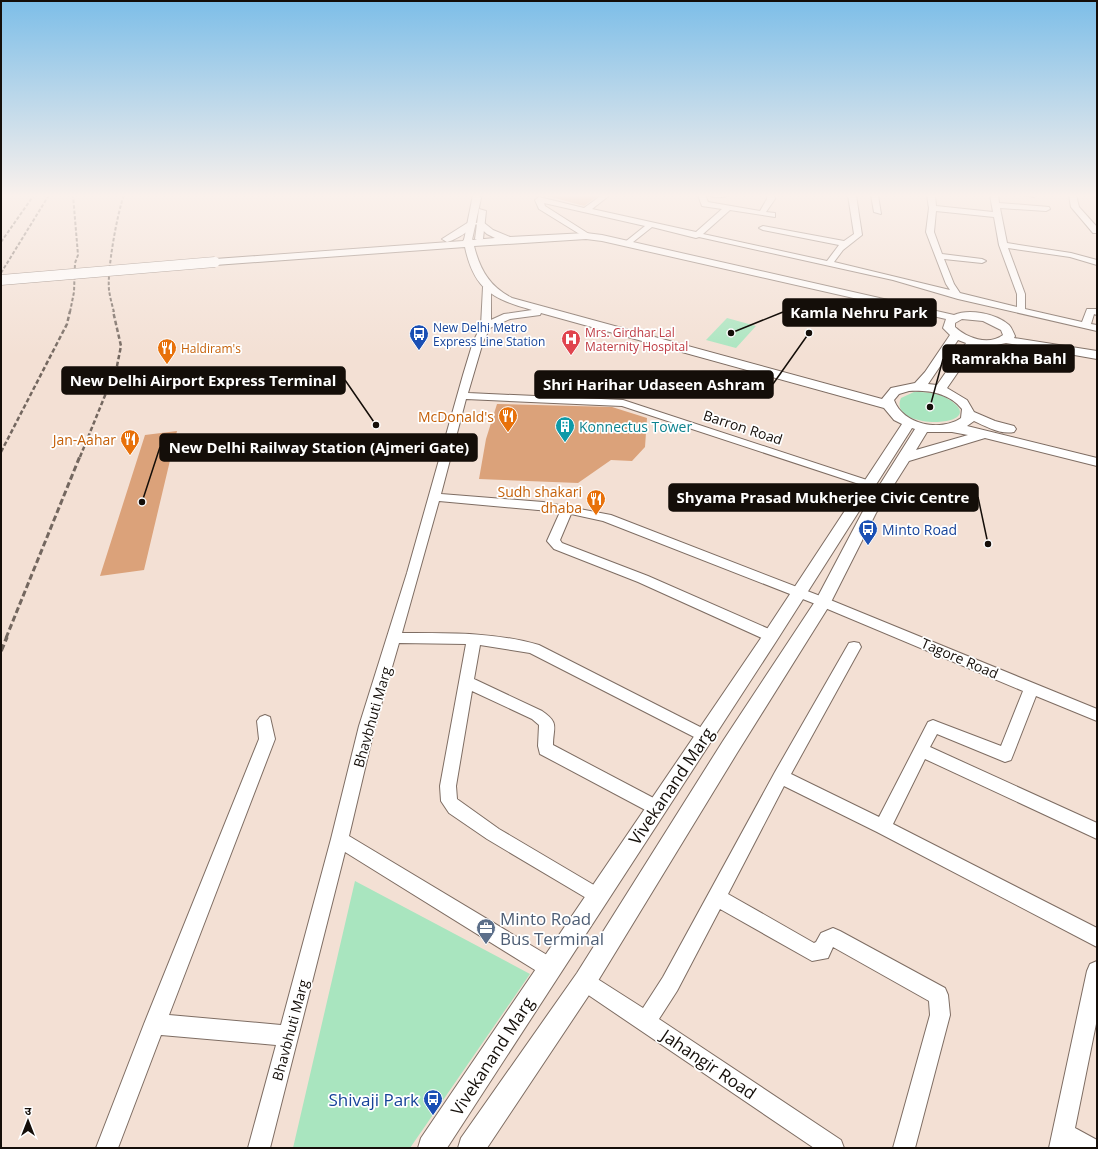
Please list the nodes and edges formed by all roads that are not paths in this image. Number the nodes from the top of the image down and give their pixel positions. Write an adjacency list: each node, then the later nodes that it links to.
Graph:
1 (366, 249): 14 (main road)
2 (462, 249): 12 (main road)
3 (470, 249): 12 (main road)
4 (482, 249): 11 (main road)
5 (647, 249): 28 (main road)
6 (756, 249): 17 (street)
7 (840, 249): 17 (street)
8 (937, 249): 13 (street)
9 (1004, 249): 24 (street)
10 (1028, 249): 16 (street)
11 (483, 254)
12 (471, 255): 21 (main road)
13 (940, 256): 15 (street); 22 (street)
14 (214, 260): 19 (main road); 20 (main road, bridge)
15 (982, 261)
16 (1097, 262)
17 (830, 264): 22 (street)
18 (486, 265): 40 (main road)
19 (1, 275)
20 (1, 280)
21 (487, 287): 26 (main road); 30 (street, Bhavbhuti Marg)
22 (958, 296): 23 (street)
23 (995, 305): 24 (street); 27 (street)
24 (1021, 311): 29 (street)
25 (1097, 312): 29 (street)
26 (552, 313): 30 (main road); 40 (main road)
27 (985, 317): 28 (main road); 33 (main road)
28 (951, 321): 32 (main road)
29 (1086, 325): 31 (street)
30 (486, 326): 39 (street, Bhavbhuti Marg)
31 (1097, 328)
32 (956, 335): 34 (main road); 37 (main road)
33 (1007, 338): 34 (main road); 35 (main road); 36 (main road)
34 (973, 341): 38 (main road)
35 (1097, 352)
36 (1097, 355)
37 (918, 387): 38 (main road); 40 (main road)
38 (940, 390): 41 (main road)
39 (463, 396): 48 (street, Barron Road); 49 (street, Bhavbhuti Marg)
40 (889, 400): 42 (main road)
41 (969, 414): 43 (main road); 45 (main road)
42 (916, 425): 43 (main road); 46 (main road, Vivekanand Marg); 48 (main road, Vivekanand Marg)
43 (953, 428): 44 (main road)
44 (988, 434): 46 (main road); 47 (main road)
45 (1097, 453)
46 (903, 458): 52 (main road, Vivekanand Marg)
47 (1097, 462)
48 (869, 484): 51 (main road, Vivekanand Marg)
49 (435, 497): 50 (street, Tagore Road); 54 (street, Bhavbhuti Marg)
50 (566, 509): 51 (street, Tagore Road); 53 (street)
51 (799, 594): 52 (street, Tagore Road); 53 (main road, Vivekanand Marg)
52 (823, 602): 58 (street, Tagore Road); 73 (main road, Vivekanand Marg)
53 (771, 636): 61 (main road, Vivekanand Marg)
54 (395, 638): 55 (street); 67 (street, Bhavbhuti Marg)
55 (474, 640): 57 (street); 61 (street)
56 (854, 647): 63 (street)
57 (467, 682): 64 (street); 68 (street)
58 (1032, 688): 59 (street, Tagore Road); 62 (street)
59 (1097, 715)
60 (265, 721): 76 (street)
61 (705, 736): 64 (main road, Vivekanand Marg)
62 (921, 750): 65 (street); 66 (street)
63 (781, 777): 65 (street); 69 (street)
64 (657, 808): 68 (main road, Vivekanand Marg)
65 (883, 827): 70 (street)
66 (1097, 830)
67 (340, 839): 71 (street); 77 (street, Bhavbhuti Marg)
68 (598, 897): 71 (main road, Vivekanand Marg)
69 (717, 897): 75 (street); 84 (street)
70 (1097, 938)
71 (550, 968): 81 (main road, Vivekanand Marg)
72 (1097, 971): 74 (street)
73 (585, 981): 75 (street, Jahangir Road); 82 (main road, Vivekanand Marg)
74 (1094, 1005): 78 (street)
75 (645, 1022): 83 (street, Jahangir Road)
76 (154, 1024): 77 (street); 79 (street)
77 (288, 1036): 80 (street, Bhavbhuti Marg)
78 (1061, 1140): 85 (street)
79 (107, 1148)
80 (259, 1148)
81 (431, 1148)
82 (471, 1148)
83 (833, 1148)
84 (904, 1148)
85 (1089, 1148)

